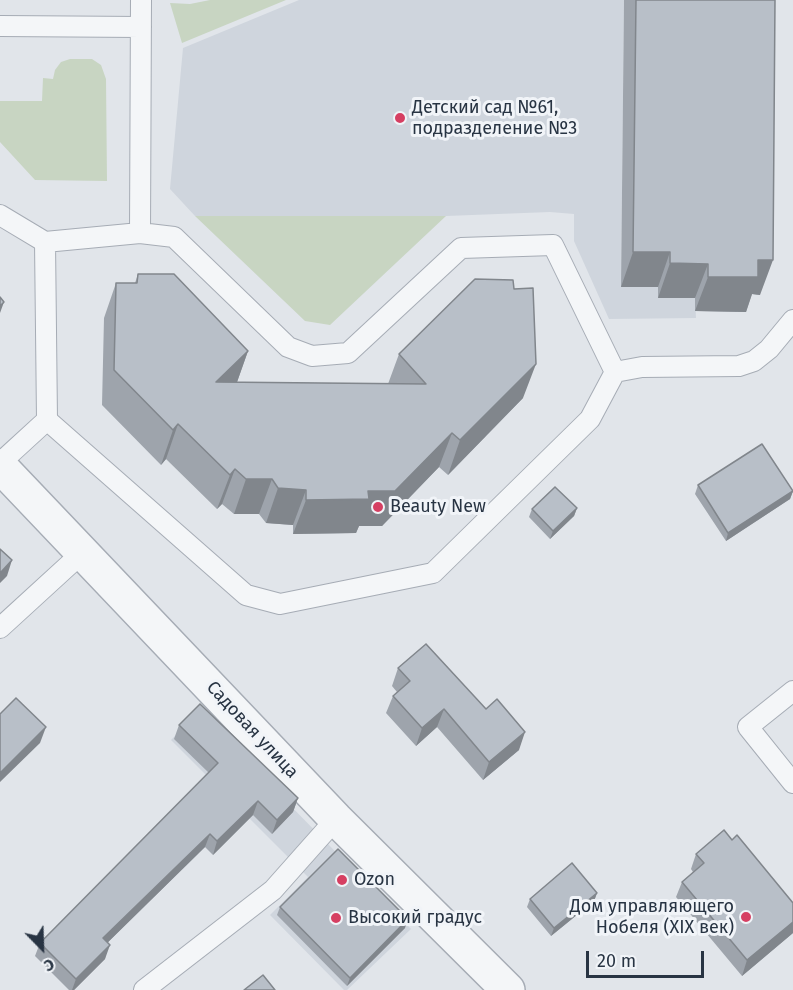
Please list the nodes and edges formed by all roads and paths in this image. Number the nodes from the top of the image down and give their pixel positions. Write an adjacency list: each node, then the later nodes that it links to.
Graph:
1 (141, 0): 3 (lane)
2 (0, 27): 3 (lane)
3 (141, 27): 5 (lane)
4 (0, 215): 6 (lane)
5 (140, 233): 6 (lane); 8 (lane)
6 (45, 242): 9 (lane)
7 (793, 321): 8 (lane)
8 (615, 372): 9 (lane)
9 (48, 420): 10 (lane)
10 (0, 465): 11 (street, Садовая улица)
11 (82, 552): 12 (lane); 15 (street, Садовая улица)
12 (0, 628)
13 (793, 692): 14 (lane)
14 (793, 783)
15 (336, 819): 16 (lane); 17 (street, Садовая улица)
16 (144, 990)
17 (508, 990)

